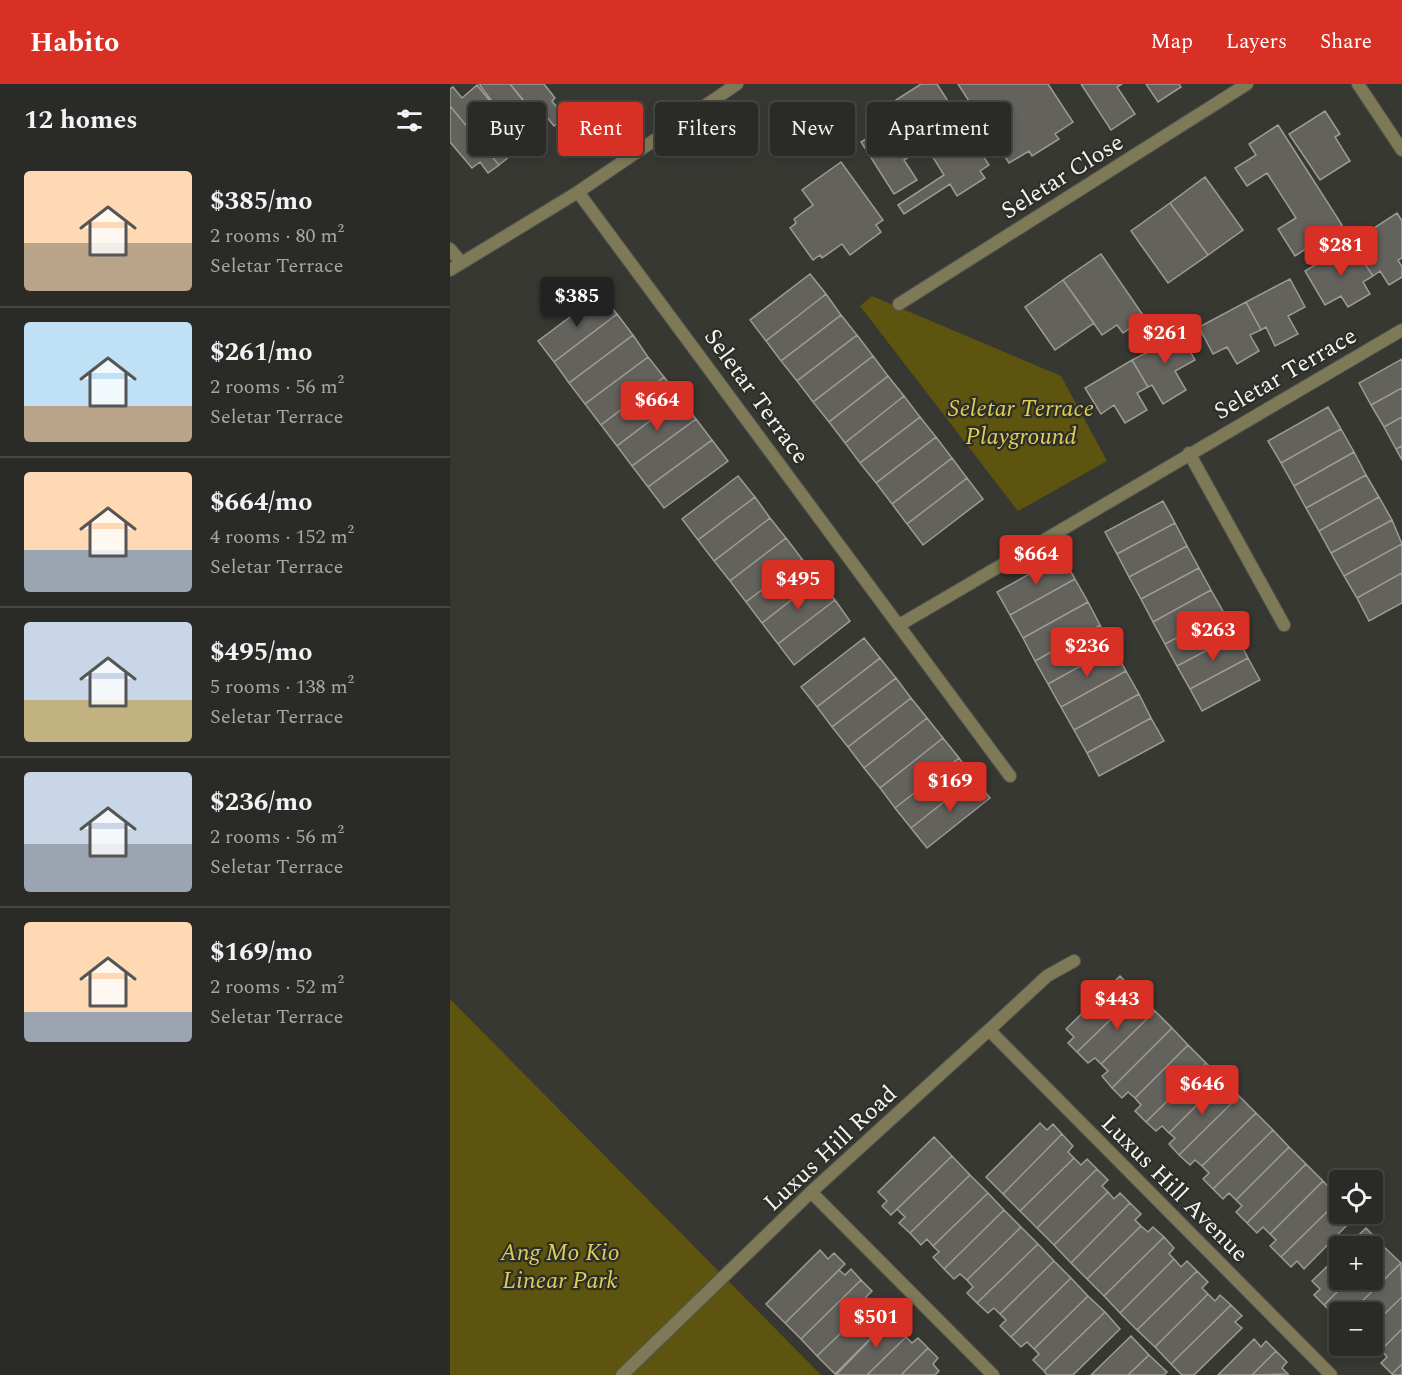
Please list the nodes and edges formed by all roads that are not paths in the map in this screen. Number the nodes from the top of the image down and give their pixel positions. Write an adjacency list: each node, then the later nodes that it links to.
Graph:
1 (737, 84): 5 (street)
2 (1247, 84): 8 (street, Seletar Close)
3 (1358, 84): 4 (street)
4 (1402, 150)
5 (578, 192): 7 (street); 11 (street, Seletar Terrace)
6 (450, 249): 7 (street)
7 (455, 266)
8 (899, 304)
9 (1402, 330): 10 (street, Seletar Terrace)
10 (1189, 453): 11 (street, Seletar Terrace); 12 (street)
11 (901, 624): 13 (street, Seletar Terrace)
12 (1284, 625)
13 (1010, 776)
14 (1074, 961): 15 (street, Luxus Hill Road)
15 (989, 1029): 16 (street, Luxus Hill Road); 19 (street, Luxus Hill Avenue)
16 (812, 1191): 17 (street, Luxus Hill Road); 18 (street)
17 (622, 1375)
18 (993, 1375)
19 (1331, 1375)

